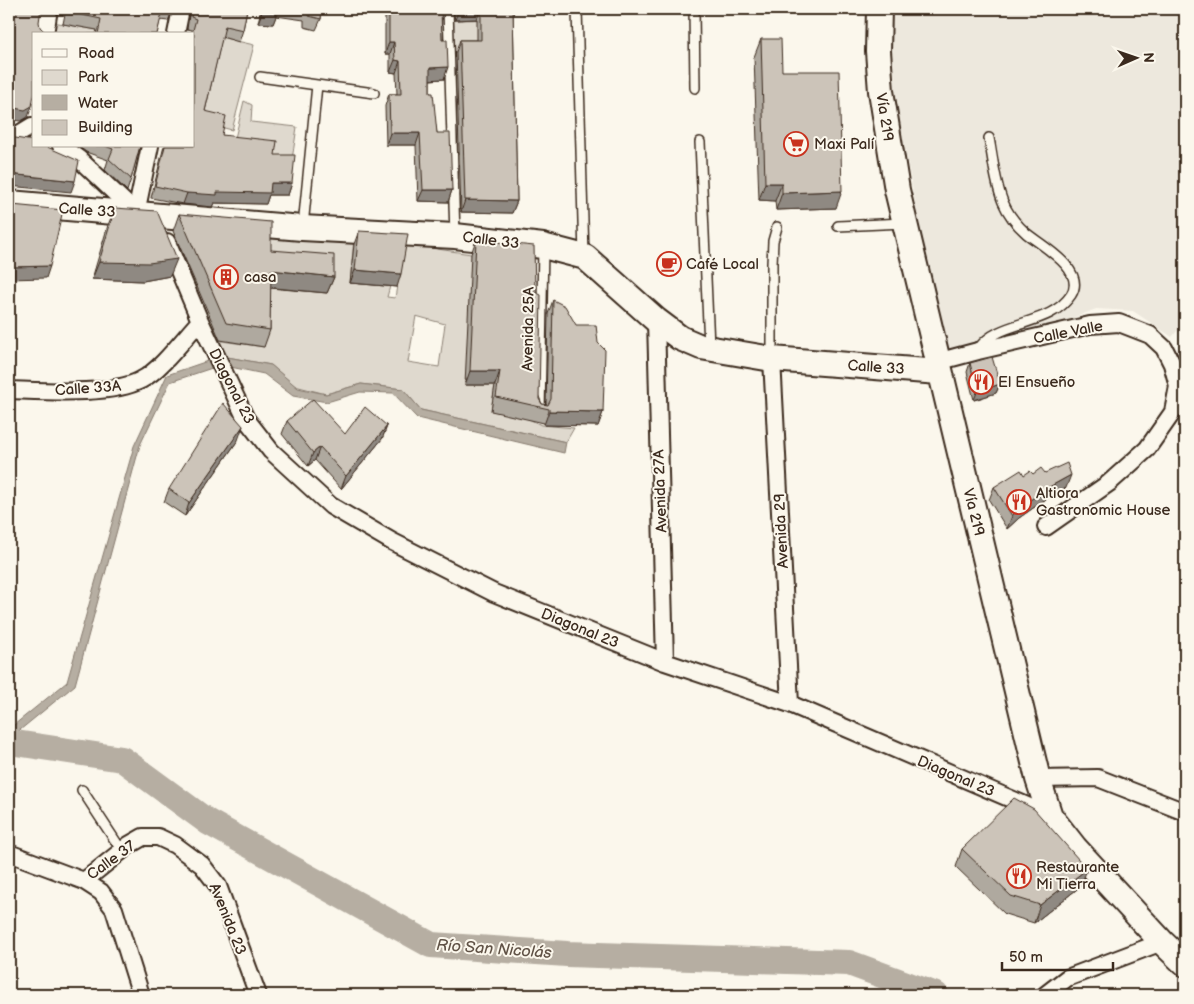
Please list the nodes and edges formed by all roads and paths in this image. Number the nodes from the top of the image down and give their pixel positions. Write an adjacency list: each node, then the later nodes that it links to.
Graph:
1 (49, 9): 7 (street)
2 (181, 9): 8 (street)
3 (448, 9): 25 (lane)
4 (577, 9): 27 (lane)
5 (694, 9): 11 (lane)
6 (879, 9): 21 (main road, Vía 219)
7 (45, 32)
8 (176, 32)
9 (260, 77): 10 (lane)
10 (317, 85): 12 (lane); 24 (lane)
11 (695, 88)
12 (374, 93)
13 (32, 124): 14 (street)
14 (11, 137)
15 (989, 138): 31 (lane)
16 (700, 142): 30 (lane)
17 (64, 148): 20 (street)
18 (150, 148): 20 (street)
19 (9, 203): 20 (main road, Calle 33)
20 (145, 214): 24 (main road, Calle 33); 29 (street, Diagonal 23)
21 (904, 223): 22 (lane); 34 (main road, Vía 219)
22 (838, 226)
23 (777, 227): 32 (lane)
24 (302, 228): 25 (main road, Calle 33)
25 (455, 236): 26 (main road, Calle 33)
26 (543, 246): 27 (main road, Calle 33); 36 (lane, Avenida 25A)
27 (584, 257): 28 (main road, Calle 33)
28 (656, 320): 30 (main road, Calle 33); 38 (street, Avenida 27A)
29 (200, 321): 35 (street, Calle 33A); 38 (street, Diagonal 23)
30 (709, 349): 32 (main road, Calle 33)
31 (978, 351): 33 (street, Calle Valle); 34 (street, Calle Valle)
32 (772, 359): 34 (main road, Calle 33); 39 (street, Avenida 29)
33 (1178, 365): 37 (street, Calle Valle)
34 (938, 367): 40 (main road, Vía 219)
35 (9, 390)
36 (540, 413)
37 (1046, 527)
38 (665, 662): 39 (street, Diagonal 23)
39 (790, 704): 43 (street, Diagonal 23)
40 (1038, 779): 42 (street); 43 (main road, Vía 219)
41 (82, 790): 45 (lane)
42 (1185, 812)
43 (1050, 816): 48 (main road, Vía 219)
44 (158, 837): 45 (street, Calle 37); 51 (street, Avenida 23)
45 (122, 851): 47 (street, Calle 37)
46 (9, 853): 47 (street, Calle 37)
47 (84, 881): 50 (street)
48 (1162, 942): 49 (main road, Vía 219); 52 (street)
49 (1185, 964)
50 (141, 995)
51 (258, 995)
52 (1046, 995)

